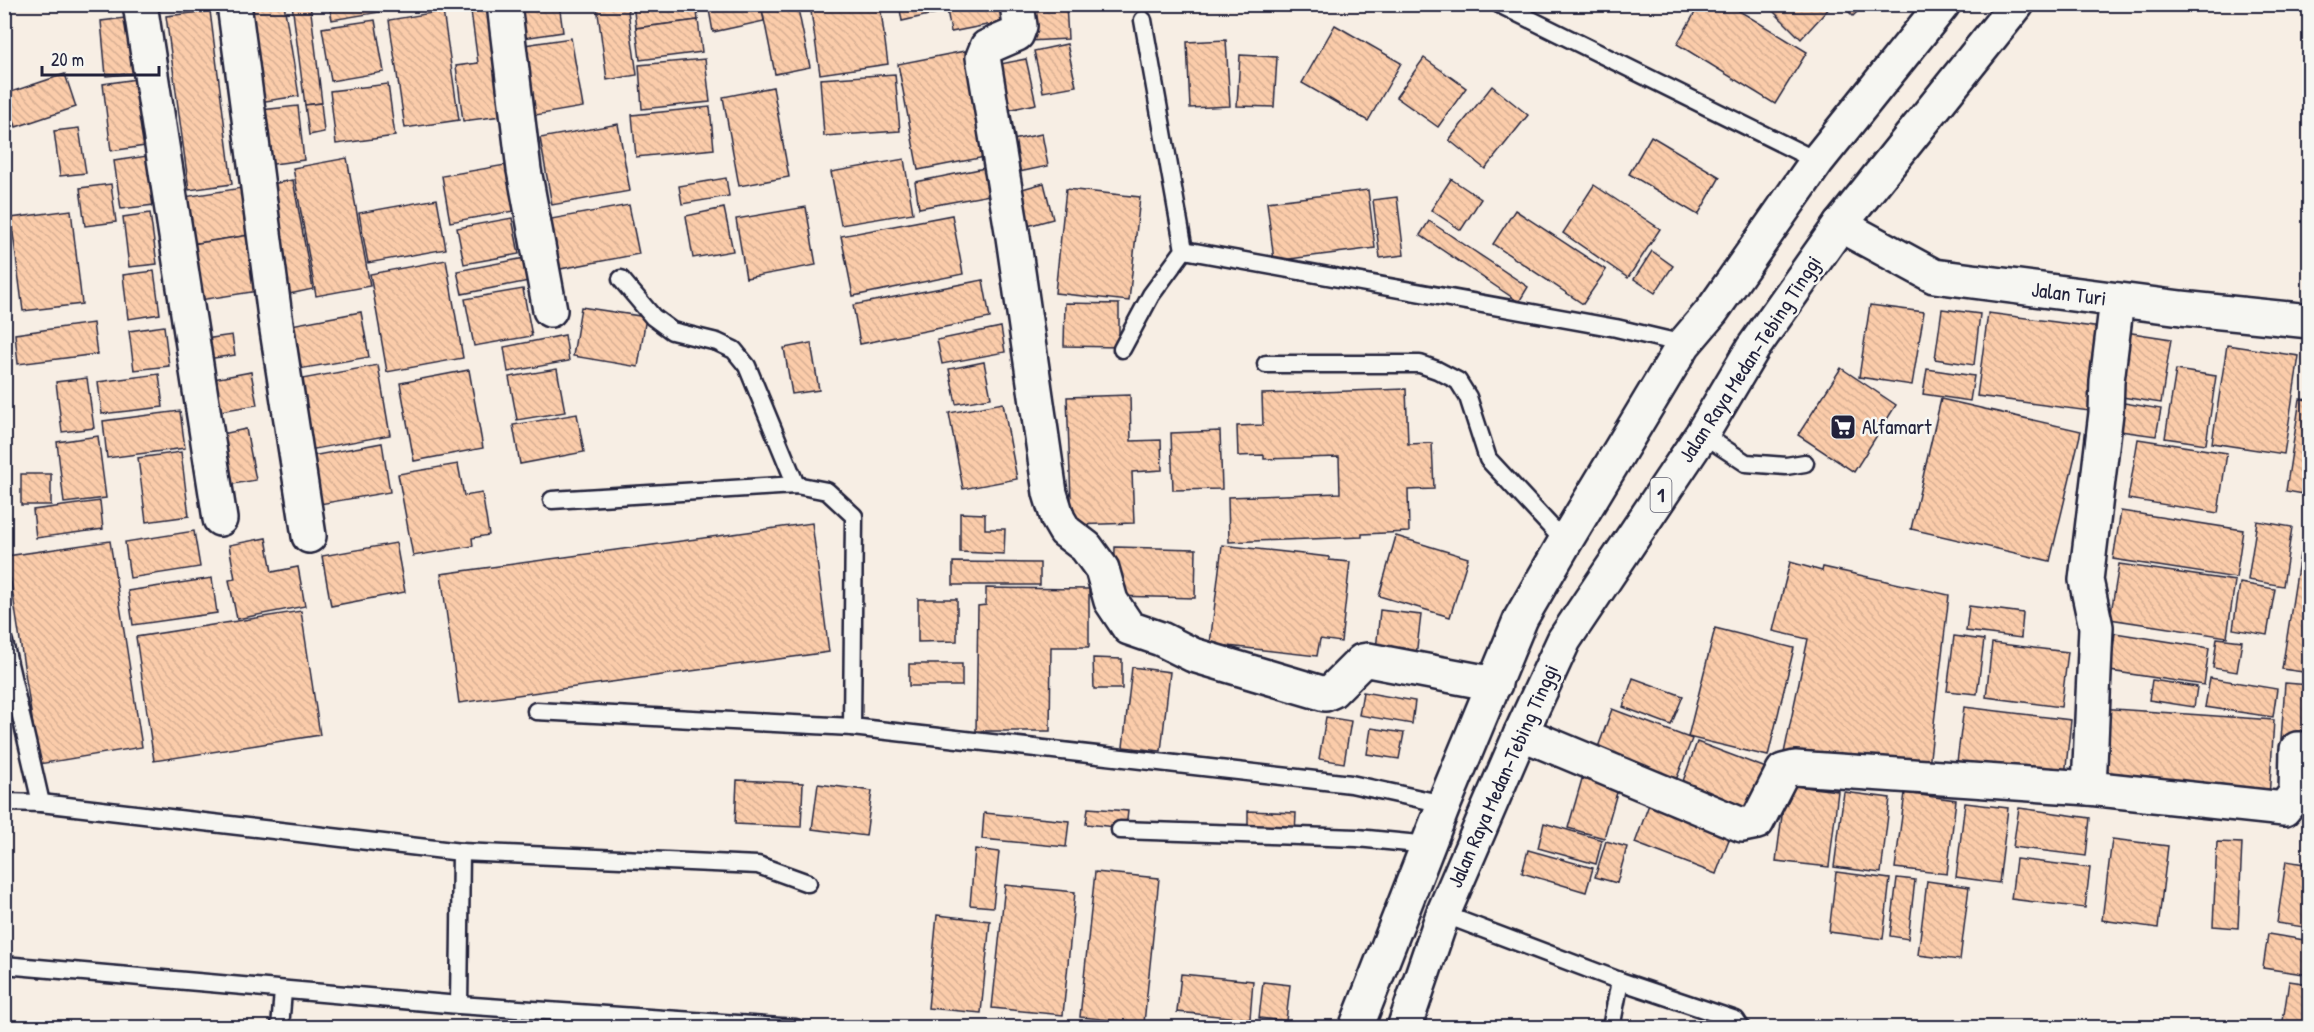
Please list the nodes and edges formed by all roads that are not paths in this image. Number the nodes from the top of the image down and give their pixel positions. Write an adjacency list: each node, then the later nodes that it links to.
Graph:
1 (140, 4): 23 (main road)
2 (234, 4): 24 (main road)
3 (504, 4): 14 (main road)
4 (1017, 4): 27 (main road)
5 (1499, 4): 9 (lane)
6 (1943, 4): 9 (main road, Jalan Raya Medan-Tebing Tinggi)
7 (2016, 8): 10 (main road, Jalan Raya Medan-Tebing Tinggi / 1)
8 (1143, 20): 11 (lane)
9 (1817, 161): 16 (main road, Jalan Raya Medan-Tebing Tinggi)
10 (1840, 225): 13 (main road, Jalan Turi); 19 (main road, Jalan Raya Medan-Tebing Tinggi / 1)
11 (1184, 250): 16 (lane); 17 (lane)
12 (621, 279): 21 (lane)
13 (2117, 300): 15 (main road, Jalan Turi); 32 (main road)
14 (550, 310)
15 (2310, 321)
16 (1684, 344): 25 (main road, Jalan Raya Medan-Tebing Tinggi)
17 (1122, 349)
18 (1266, 364): 25 (lane)
19 (1702, 434): 20 (lane); 30 (main road, Jalan Raya Medan-Tebing Tinggi / 1)
20 (1805, 463)
21 (796, 485): 22 (lane); 29 (lane)
22 (552, 500)
23 (220, 519)
24 (309, 536)
25 (1565, 542): 27 (main road, Jalan Raya Medan-Tebing Tinggi)
26 (6, 652): 34 (lane)
27 (1495, 684): 35 (main road, Jalan Raya Medan-Tebing Tinggi)
28 (536, 711): 29 (lane)
29 (852, 727): 35 (lane)
30 (1521, 733): 32 (main road); 40 (main road, Jalan Raya Medan-Tebing Tinggi / 1)
31 (2310, 749): 32 (main road)
32 (2089, 788)
33 (4, 802): 34 (lane)
34 (41, 803): 38 (lane)
35 (1443, 804): 37 (main road, Jalan Raya Medan-Tebing Tinggi)
36 (1120, 830): 37 (lane)
37 (1429, 845): 47 (main road, Jalan Raya Medan-Tebing Tinggi)
38 (461, 852): 39 (lane); 44 (lane)
39 (808, 883)
40 (1443, 914): 42 (lane); 48 (main road, Jalan Raya Medan-Tebing Tinggi / 1)
41 (4, 965): 43 (lane)
42 (1620, 981): 49 (lane); 50 (lane)
43 (283, 991): 44 (lane); 45 (lane)
44 (459, 1005): 46 (lane)
45 (280, 1028)
46 (796, 1028)
47 (1356, 1028)
48 (1404, 1028)
49 (1611, 1028)
50 (1741, 1028)

